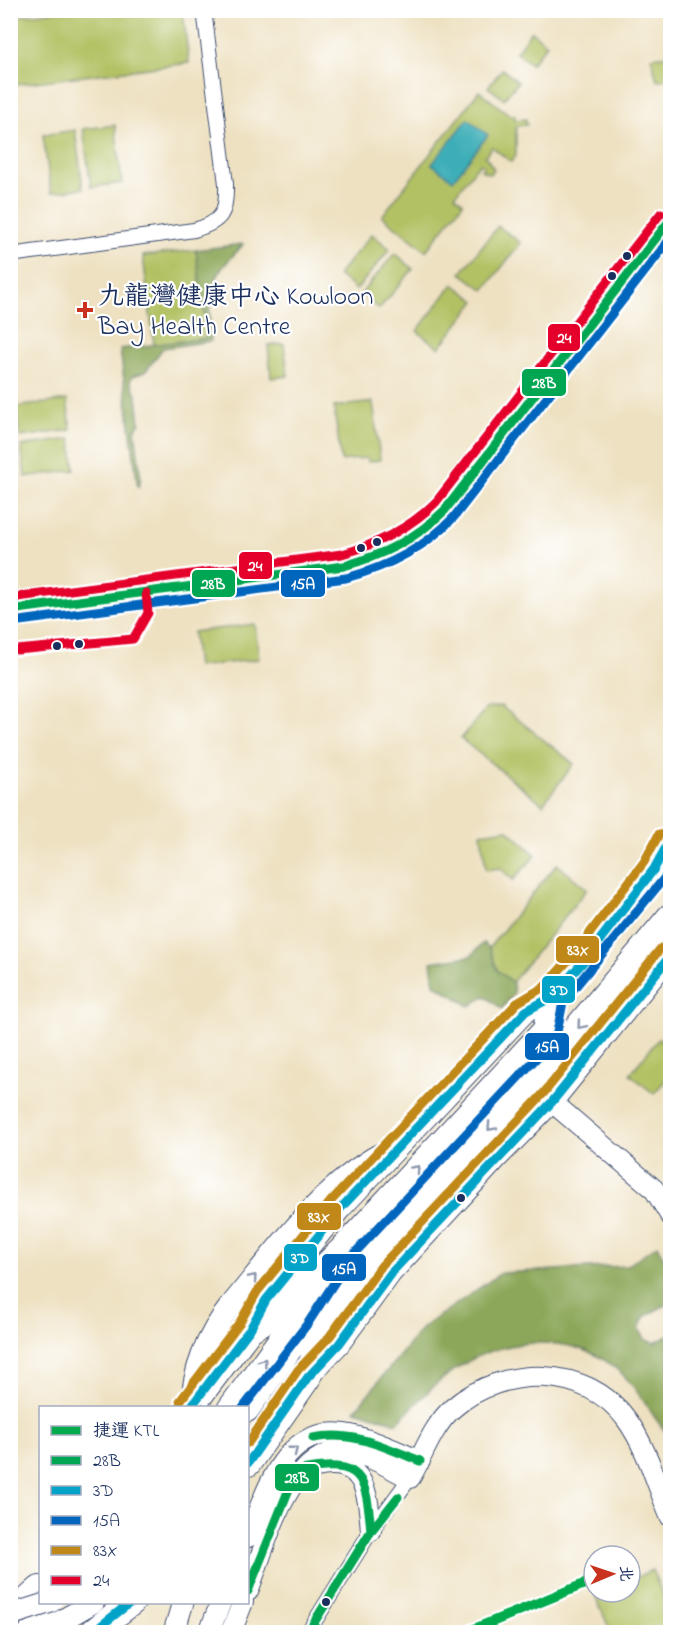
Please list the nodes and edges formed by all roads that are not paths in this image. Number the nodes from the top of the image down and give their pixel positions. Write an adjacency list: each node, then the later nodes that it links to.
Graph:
1 (204, 10): 3 (street)
2 (670, 220): 4 (street)
3 (10, 255)
4 (10, 610)
5 (670, 840): 6 (main road)
6 (662, 863): 9 (highway)
7 (670, 916): 13 (highway, one-way to 13)
8 (670, 956): 10 (main road)
9 (552, 997): 11 (main road); 14 (highway, one-way to 9)
10 (552, 1102): 12 (street); 17 (main road)
11 (401, 1143): 16 (main road); 18 (main road, one-way to 11, bridge)
12 (669, 1212)
13 (390, 1232): 15 (main road); 17 (highway)
14 (342, 1250): 15 (main road); 16 (highway)
15 (300, 1326): 20 (main road, one-way to 15); 21 (main road)
16 (250, 1329): 19 (highway)
17 (308, 1377): 23 (highway)
18 (190, 1406)
19 (191, 1406)
20 (229, 1406)
21 (249, 1409)
22 (373, 1452): 24 (street); 25 (street); 28 (street, one-way to 22)
23 (249, 1462)
24 (302, 1470): 27 (street); 29 (street)
25 (415, 1470): 26 (street); 27 (street)
26 (670, 1516)
27 (371, 1531): 43 (street)
28 (249, 1536)
29 (249, 1589)
30 (39, 1590): 37 (highway)
31 (45, 1604): 37 (main road, bridge)
32 (90, 1604): 38 (main road)
33 (129, 1604): 39 (highway)
34 (182, 1604): 40 (main road)
35 (220, 1604): 41 (street)
36 (242, 1604): 42 (street)
37 (10, 1615)
38 (29, 1632)
39 (93, 1632)
40 (174, 1632)
41 (209, 1632)
42 (231, 1632)
43 (308, 1632)

